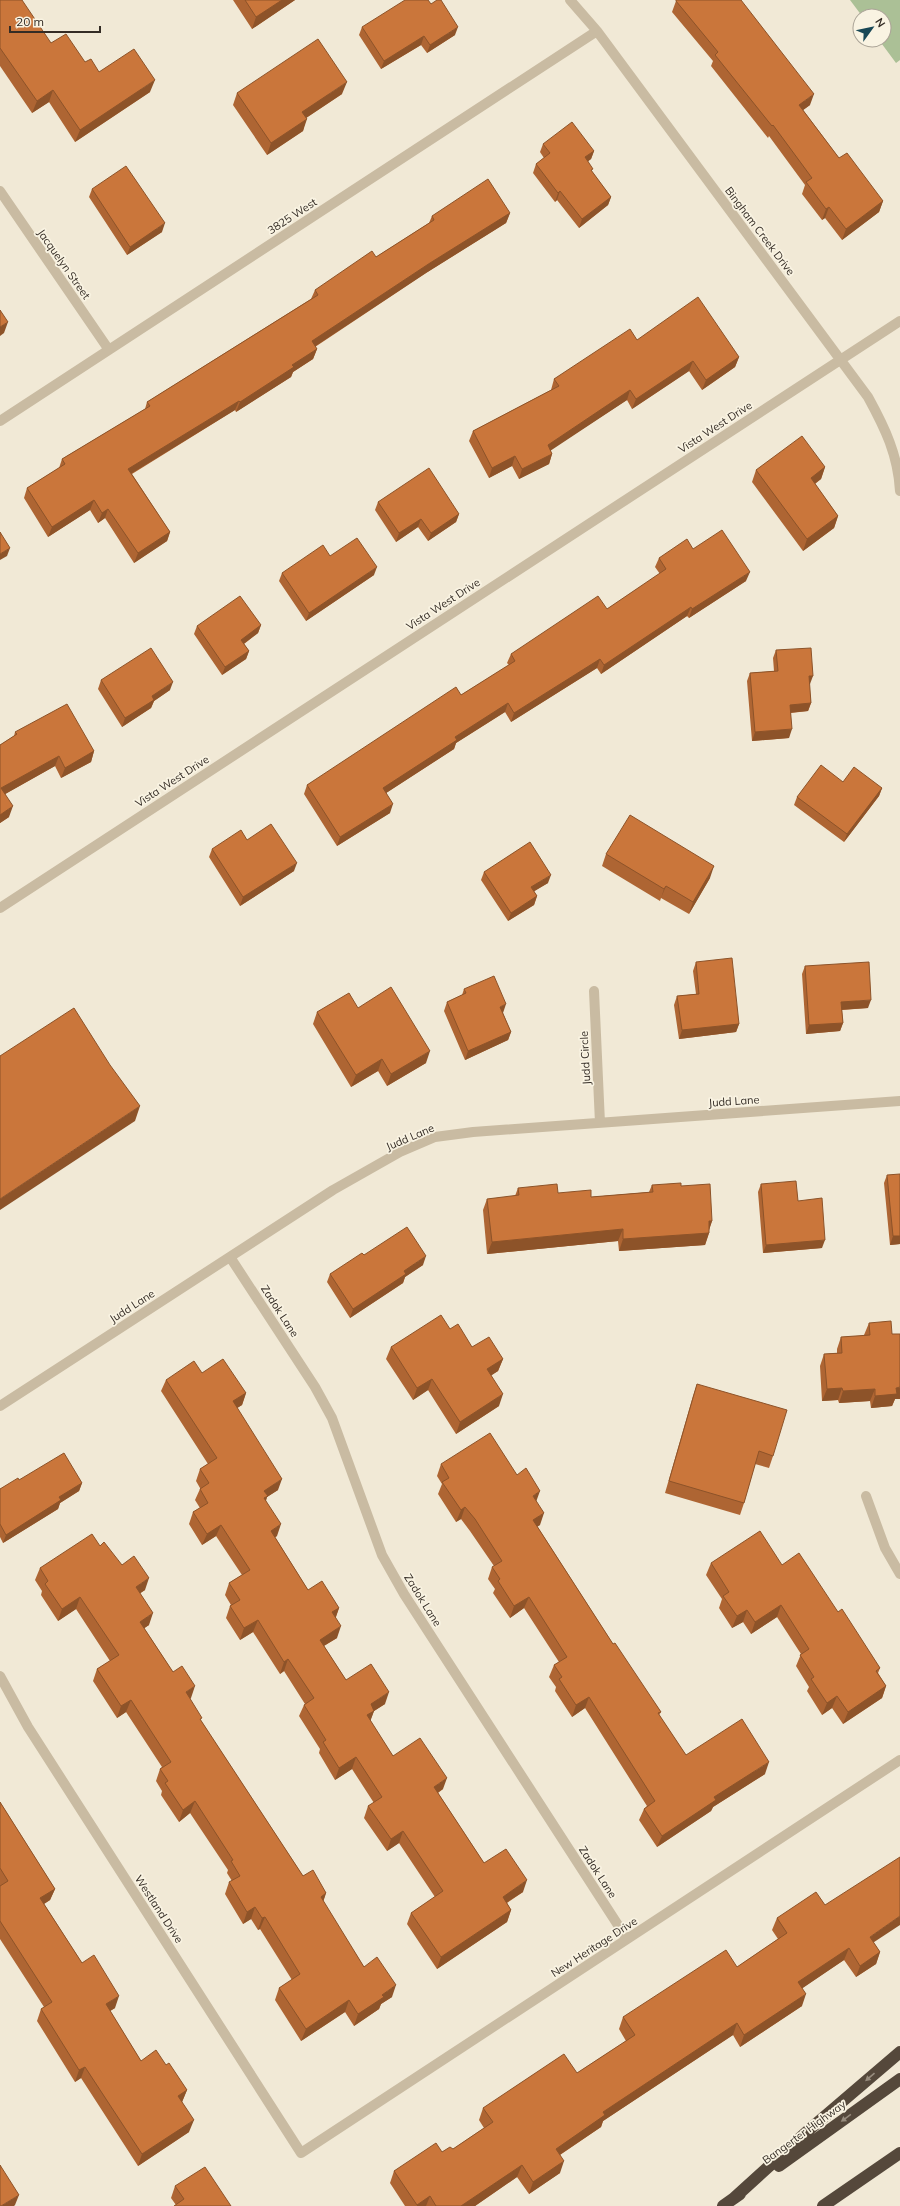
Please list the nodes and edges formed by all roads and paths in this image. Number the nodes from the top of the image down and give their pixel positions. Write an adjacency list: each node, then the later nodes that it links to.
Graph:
1 (570, 0): 2 (street, Bingham Creek Drive)
2 (597, 32): 5 (street, 3825 West); 6 (street, Bingham Creek Drive)
3 (0, 191): 5 (street, Jacquelyn Street)
4 (900, 321): 6 (street, Vista West Drive)
5 (109, 350): 7 (street, 3825 West)
6 (841, 360): 8 (street, Bingham Creek Drive); 9 (street, Vista West Drive)
7 (0, 421)
8 (900, 491)
9 (0, 908)
10 (594, 991): 12 (street, Judd Circle)
11 (900, 1101): 12 (street, Judd Lane)
12 (600, 1123): 13 (street, Judd Lane)
13 (230, 1257): 14 (street, Judd Lane); 19 (street, Zadok Lane)
14 (0, 1406)
15 (866, 1496): 16 (street)
16 (900, 1574)
17 (0, 1676): 23 (street, Westland Drive)
18 (900, 1760): 19 (street, New Heritage Drive)
19 (627, 1939): 23 (street, New Heritage Drive)
20 (900, 2052): 25 (highway, one-way to 25)
21 (900, 2079): 25 (highway, Bangerter Highway, one-way to 25)
22 (900, 2152): 27 (highway)
23 (301, 2153)
24 (900, 2163): 28 (highway)
25 (734, 2199): 26 (highway, Bangerter Highway)
26 (723, 2206)
27 (823, 2206)
28 (830, 2206)

